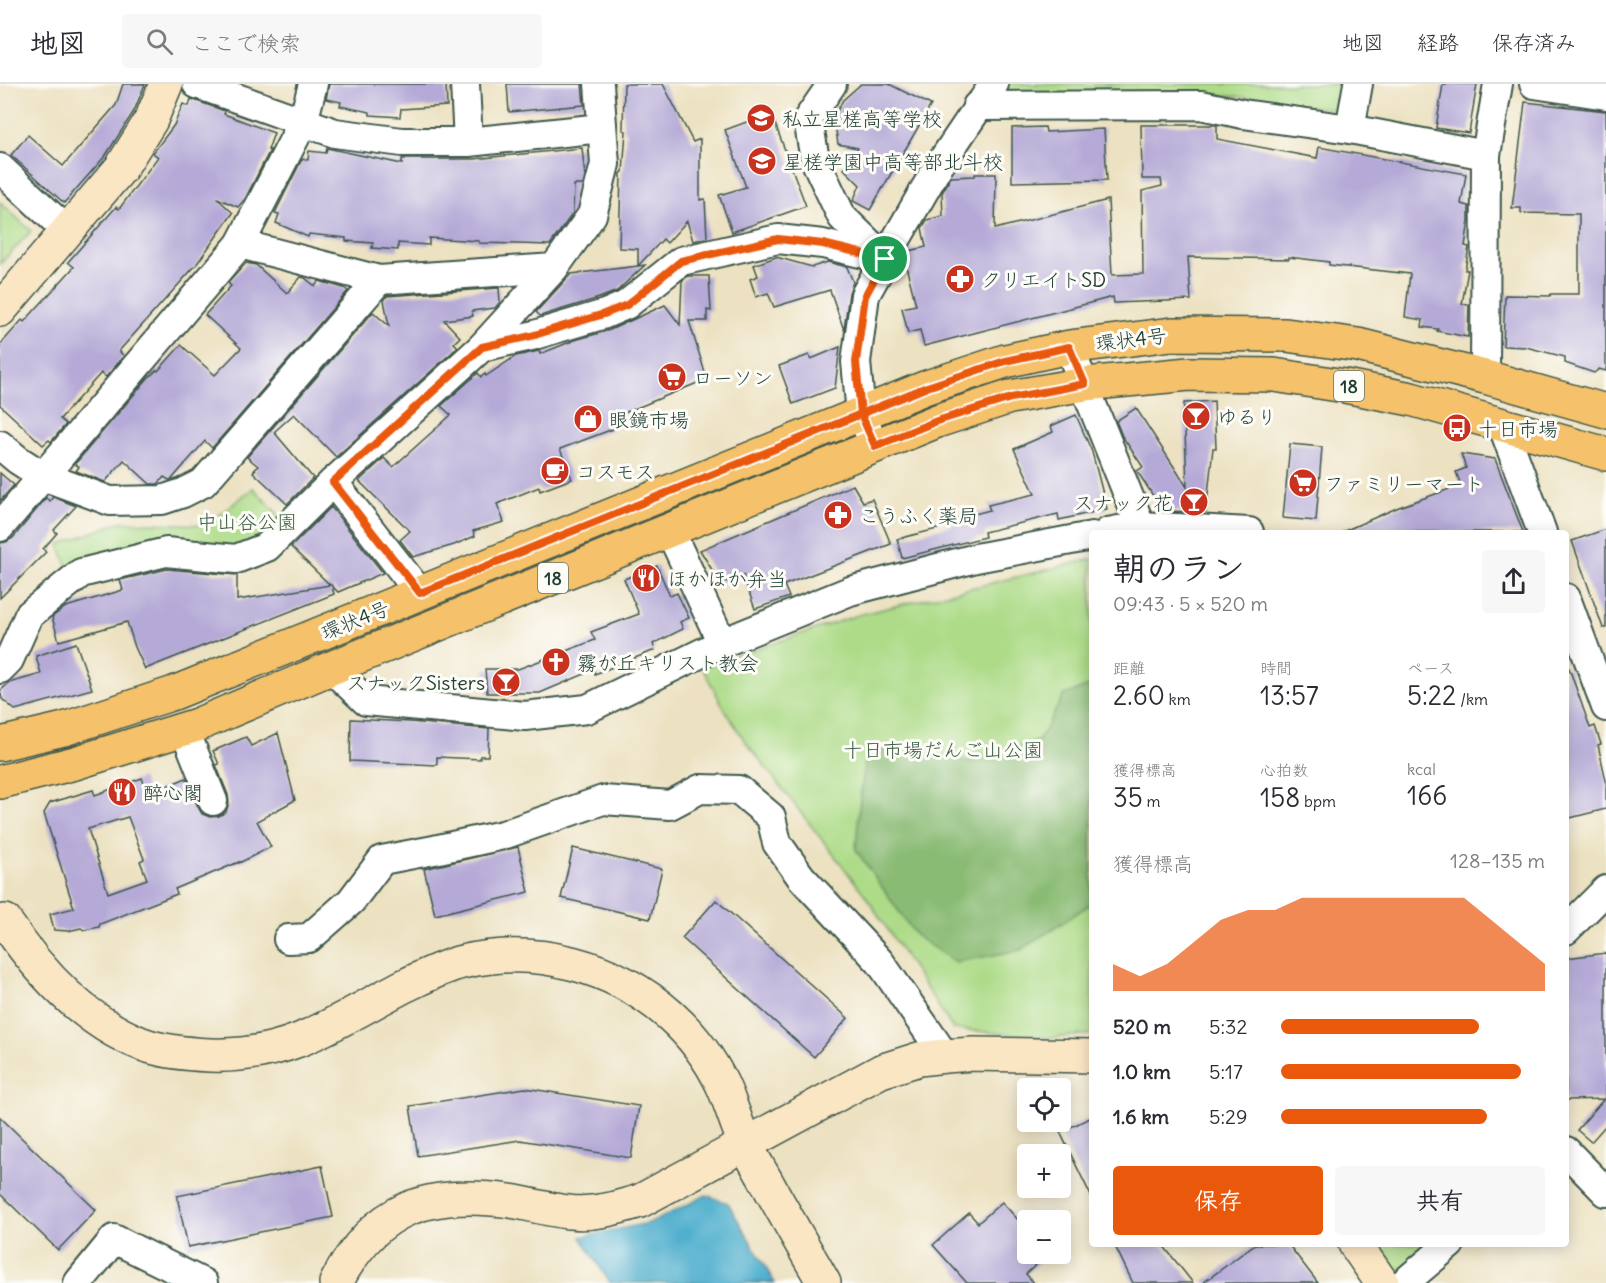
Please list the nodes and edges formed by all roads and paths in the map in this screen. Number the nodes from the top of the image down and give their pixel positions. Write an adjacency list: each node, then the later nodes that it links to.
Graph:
1 (166, 84): 18 (street)
2 (196, 84): 12 (street)
3 (313, 84): 12 (street)
4 (465, 84): 15 (street)
5 (599, 84): 13 (street)
6 (832, 84): 20 (street)
7 (1358, 84): 14 (street)
8 (1498, 84): 16 (street)
9 (1534, 84): 10 (street)
10 (1606, 94)
11 (985, 95): 14 (street); 20 (street)
12 (303, 122): 15 (street); 19 (street)
13 (603, 128): 15 (street); 21 (street)
14 (1350, 129): 16 (street)
15 (468, 142)
16 (1486, 154): 26 (street)
17 (0, 168): 18 (street)
18 (67, 231): 23 (street)
19 (240, 244): 22 (street); 34 (street)
20 (885, 259): 24 (street); 29 (street)
21 (555, 268): 22 (street); 24 (street)
22 (379, 280): 34 (street)
23 (0, 310)
24 (482, 347): 35 (street)
25 (1069, 347): 26 (main road, 環状4号 / 18); 27 (street); 29 (main road, 環状4号 / 18)
26 (1485, 377): 28 (main road, 環状4号 / 18)
27 (1085, 384): 30 (main road, 環状4号 / 18); 32 (main road, 環状4号 / 18); 37 (street)
28 (1606, 411)
29 (861, 414): 32 (street); 42 (main road, 環状4号 / 18)
30 (1502, 424): 33 (main road, 環状4号 / 18); 39 (street)
31 (0, 445): 34 (street)
32 (875, 446): 40 (main road, 環状4号 / 18)
33 (1606, 454)
34 (43, 476): 36 (street)
35 (333, 482): 42 (street); 46 (street)
36 (0, 527)
37 (1142, 529): 38 (street)
38 (1178, 530)
39 (1541, 530)
40 (670, 531): 44 (street); 45 (main road, 環状4号 / 18)
41 (1089, 537): 44 (street)
42 (420, 593): 49 (main road, 環状4号 / 18)
43 (1569, 606): 47 (street)
44 (722, 643): 45 (street)
45 (332, 668): 48 (main road, 環状4号 / 18)
46 (0, 669)
47 (1606, 707)
48 (184, 729): 50 (main road, 環状4号 / 18); 51 (street)
49 (0, 744)
50 (0, 782)
51 (213, 801)
52 (1606, 890): 54 (street)
53 (1, 905): 58 (street)
54 (1569, 927)
55 (288, 939): 56 (street)
56 (945, 1056): 57 (street); 58 (street)
57 (1089, 1056)
58 (746, 1144): 65 (street); 66 (street)
59 (1569, 1154): 60 (street)
60 (1606, 1192)
61 (1357, 1247): 67 (street)
62 (1446, 1247): 68 (street)
63 (78, 1283): 64 (street)
64 (203, 1283)
65 (336, 1283)
66 (824, 1283)
67 (1382, 1283)
68 (1404, 1283)

